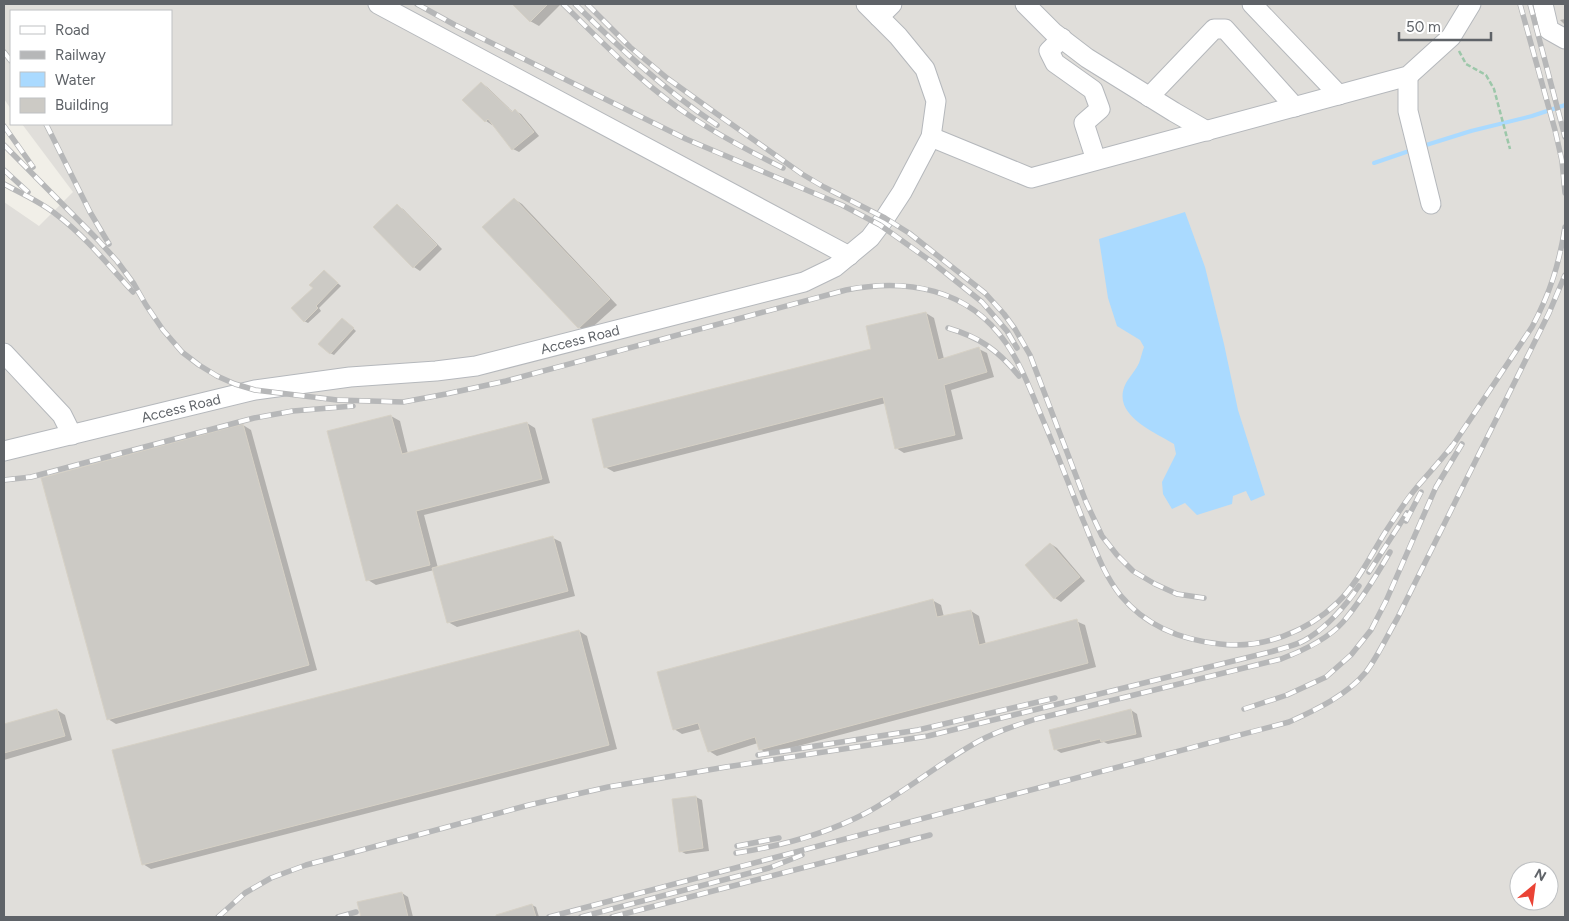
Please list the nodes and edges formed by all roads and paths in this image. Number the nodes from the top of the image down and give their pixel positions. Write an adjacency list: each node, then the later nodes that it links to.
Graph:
1 (378, 4): 20 (lane)
2 (866, 4): 7 (lane, Access Road)
3 (1252, 4): 12 (lane)
4 (1470, 4): 8 (lane)
5 (1543, 4): 10 (lane)
6 (1029, 5): 9 (lane)
7 (886, 10): 16 (lane, Access Road)
8 (1451, 37): 11 (lane); 17 (path)
9 (1062, 38): 13 (lane); 18 (lane)
10 (1565, 39)
11 (1408, 76): 12 (lane); 19 (lane)
12 (1339, 95): 14 (lane)
13 (1149, 97): 14 (lane); 15 (lane)
14 (1295, 107): 15 (lane)
15 (1207, 131): 18 (lane)
16 (931, 137): 18 (lane); 20 (lane, Access Road)
17 (1510, 149)
18 (1096, 160)
19 (1431, 204)
20 (848, 256): 22 (lane, Access Road)
21 (4, 353): 22 (lane)
22 (72, 434): 23 (lane, Access Road)
23 (4, 451)

